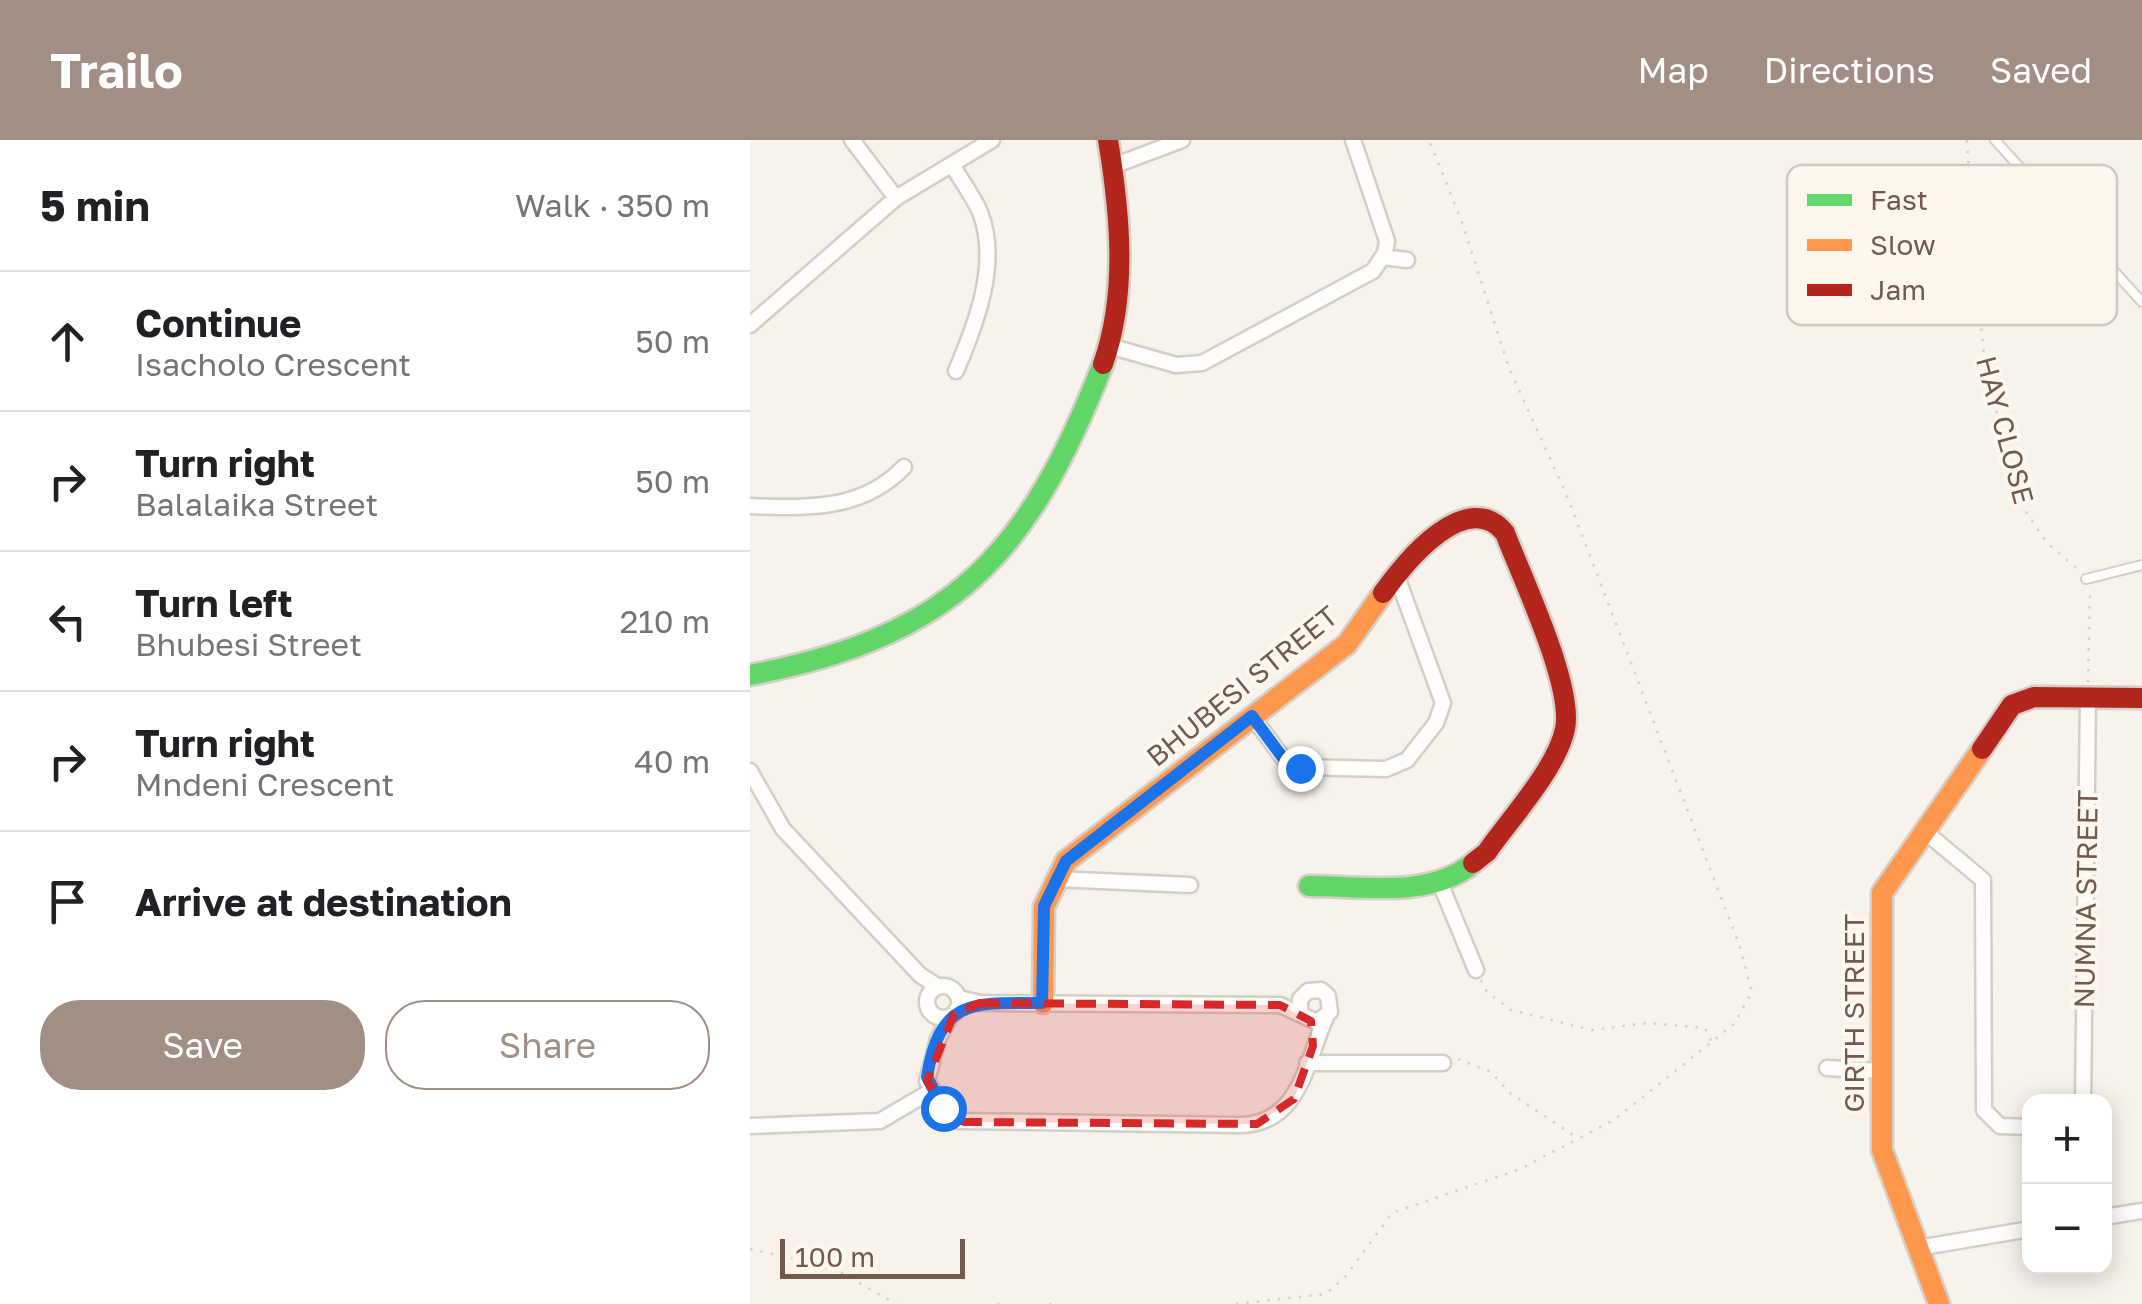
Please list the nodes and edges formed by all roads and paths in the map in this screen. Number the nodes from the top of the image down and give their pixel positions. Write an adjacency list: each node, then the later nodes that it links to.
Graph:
1 (852, 140): 13 (street)
2 (992, 140): 9 (street)
3 (1108, 140): 12 (street)
4 (1182, 140): 12 (street)
5 (1353, 140): 14 (street)
6 (1429, 140): 42 (path)
7 (1967, 140): 10 (path, HAY CLOSE)
8 (1995, 140): 11 (lane)
9 (952, 165): 13 (street); 21 (street)
10 (1968, 165)
11 (2018, 165)
12 (1113, 166): 20 (street)
13 (896, 198): 19 (street)
14 (1383, 257): 15 (street); 20 (street)
15 (1407, 260)
16 (2117, 274): 17 (lane)
17 (2142, 302)
18 (1980, 325): 26 (path, HAY CLOSE)
19 (750, 326)
20 (1109, 346): 27 (street)
21 (956, 371)
22 (904, 467): 23 (street)
23 (750, 506)
24 (2142, 565): 26 (lane)
25 (1396, 574): 30 (street, BHUBESI STREET); 30 (street); 35 (street, BHUBESI STREET)
26 (2086, 580): 28 (path)
27 (750, 674)
28 (2088, 697): 29 (street, GIRTH STREET); 33 (street, GIRTH STREET); 48 (street, NUMNA STREET)
29 (2142, 698)
30 (1252, 716): 34 (street, BHUBESI STREET)
31 (750, 771): 32 (street)
32 (754, 790): 39 (street)
33 (1924, 830): 46 (street, GIRTH STREET); 50 (street)
34 (1056, 879): 36 (street); 40 (street, BHUBESI STREET)
35 (1440, 883): 37 (street); 38 (street)
36 (1190, 885)
37 (1308, 886)
38 (1476, 970): 42 (path)
39 (932, 992): 41 (street); 41 (street)
40 (1042, 1003): 41 (street); 43 (street)
41 (950, 1010): 47 (street)
42 (1712, 1044): 51 (path)
43 (1308, 1063): 44 (street); 47 (street)
44 (1443, 1063): 51 (path)
45 (1827, 1068): 46 (street)
46 (1881, 1070): 55 (street, GIRTH STREET)
47 (931, 1092): 49 (street)
48 (2084, 1094)
49 (750, 1126)
50 (2022, 1128)
51 (1579, 1140): 60 (path)
52 (2142, 1211): 53 (street)
53 (2112, 1216)
54 (2022, 1231): 55 (street)
55 (1918, 1248): 61 (street, GIRTH STREET)
56 (750, 1249): 57 (path)
57 (896, 1304)
58 (1048, 1304): 59 (path)
59 (1058, 1304)
60 (1236, 1304)
61 (1940, 1304)

